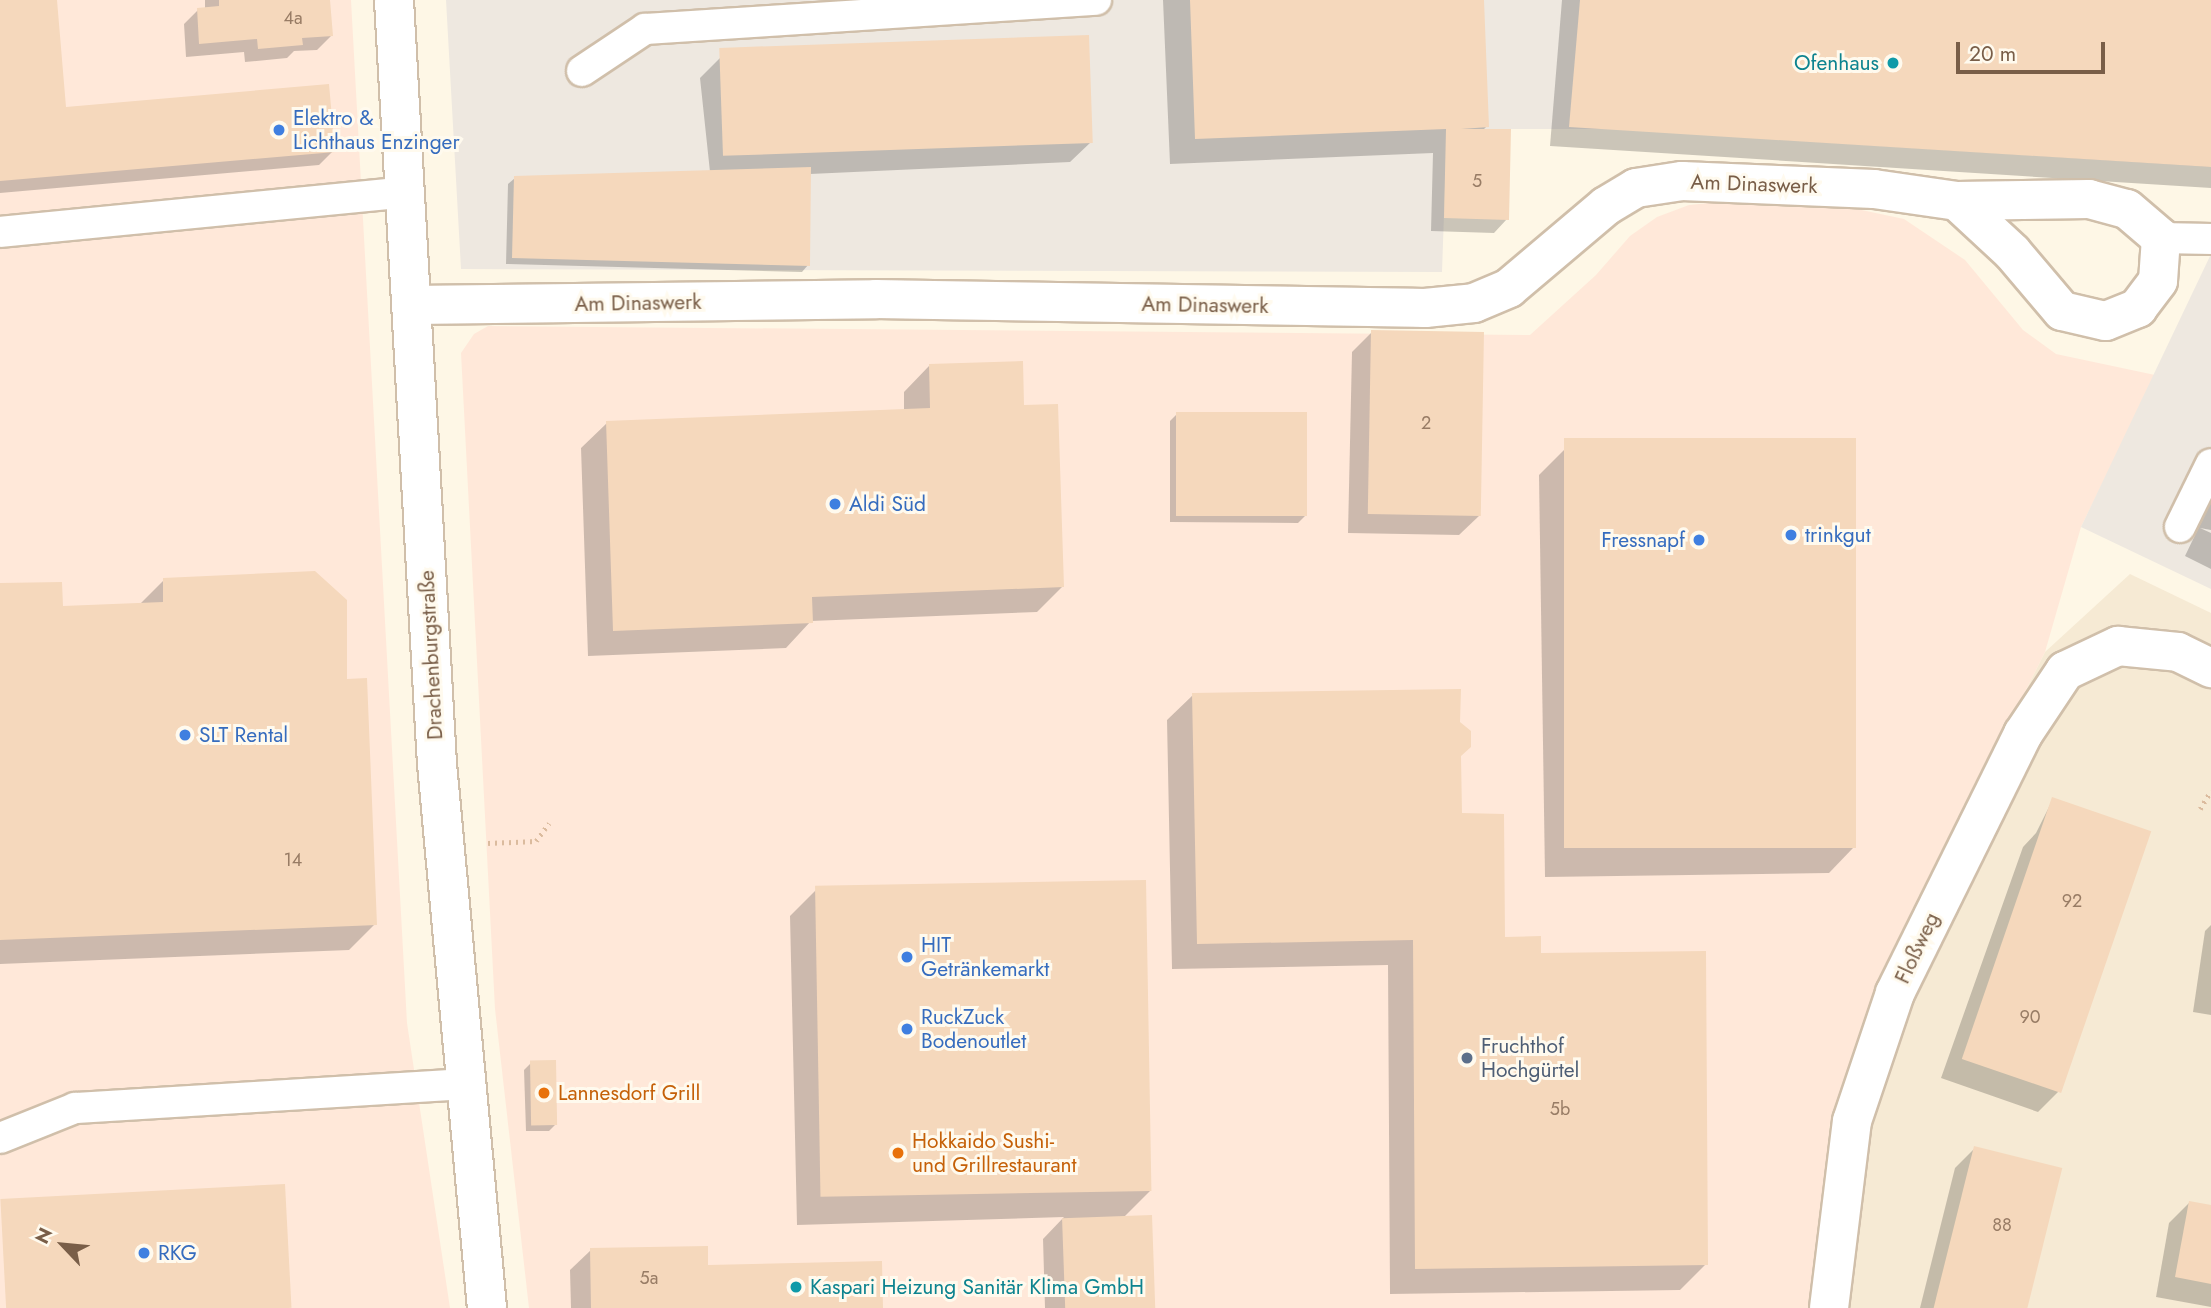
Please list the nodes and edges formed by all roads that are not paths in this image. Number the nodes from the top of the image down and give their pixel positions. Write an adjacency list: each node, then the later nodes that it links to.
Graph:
1 (394, 0): 4 (street, Drachenburgstraße)
2 (1096, 0): 3 (lane)
3 (582, 71)
4 (406, 192): 6 (lane); 9 (street, Drachenburgstraße)
5 (1957, 201): 7 (street, Am Dinaswerk); 7 (street); 9 (street, Am Dinaswerk)
6 (0, 232)
7 (2161, 238): 8 (lane)
8 (2211, 239)
9 (413, 306): 13 (street, Drachenburgstraße)
10 (2211, 464): 11 (lane)
11 (2180, 527)
12 (2211, 667): 16 (street, Floßweg)
13 (467, 1084): 14 (lane); 15 (street, Drachenburgstraße)
14 (0, 1138)
15 (487, 1308)
16 (1829, 1308)

